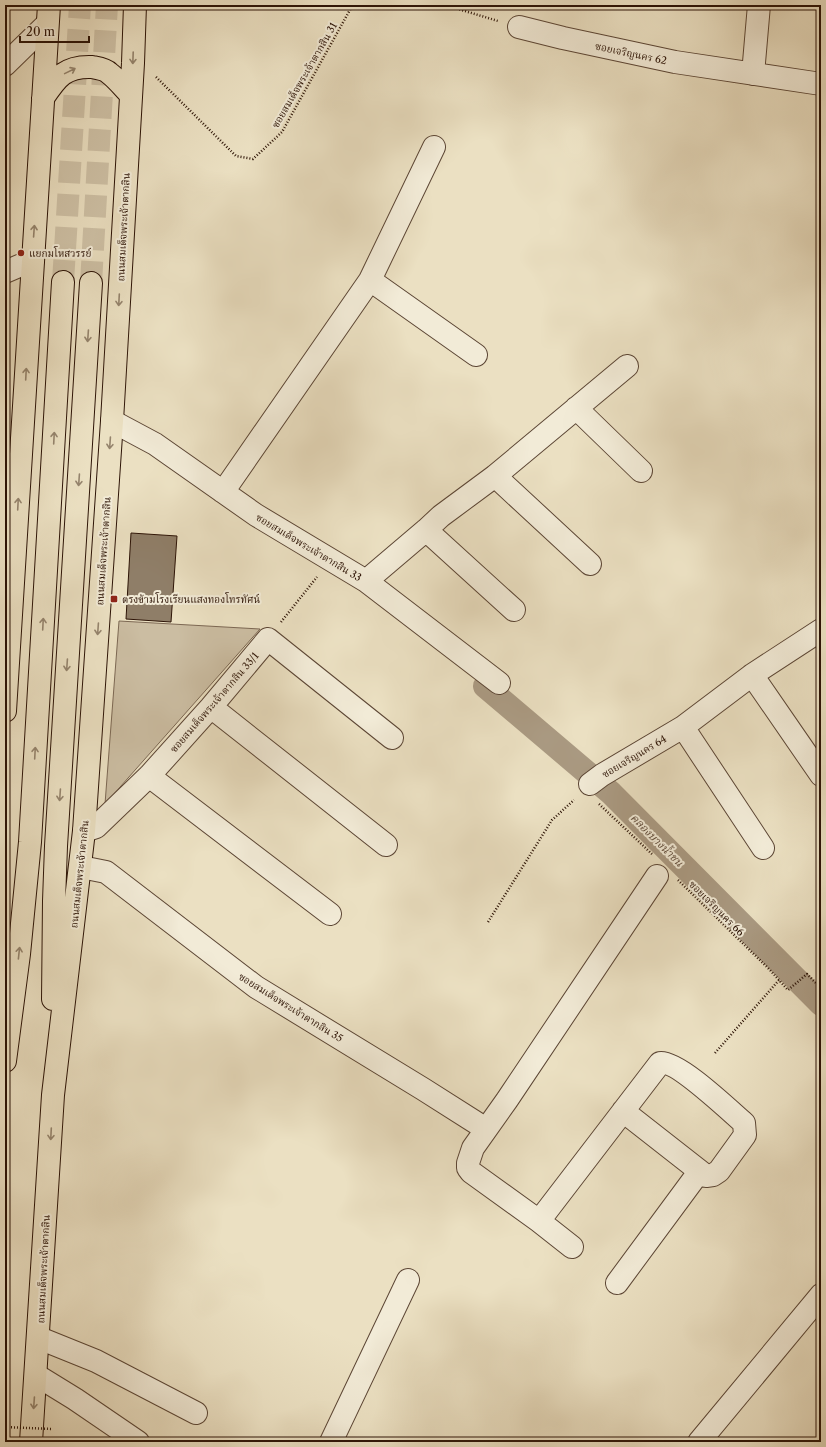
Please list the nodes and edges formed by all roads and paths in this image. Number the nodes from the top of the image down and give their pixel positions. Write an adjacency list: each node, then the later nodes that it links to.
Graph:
1 (135, 5): 7 (main road, ถนนสมเด็จพระเจ้าตากสิน, one-way to 7)
2 (356, 5): 7 (path, ซอยสมเด็จพระเจ้าตากสิน 31)
3 (445, 5): 6 (path)
4 (759, 5): 9 (street)
5 (48, 14): 8 (street); 12 (main road)
6 (519, 27): 9 (street, ซอยเจริญนคร 62)
7 (133, 63): 11 (main road, ถนนสมเด็จพระเจ้าตากสิน)
8 (5, 65)
9 (753, 74): 10 (street, ซอยเจริญนคร 62)
10 (821, 84)
11 (131, 95): 12 (main road, one-way to 11); 22 (main road, ถนนสมเด็จพระเจ้าตากสิน, one-way to 22)
12 (43, 98): 14 (main road, one-way to 12)
13 (434, 147): 16 (street)
14 (32, 260): 15 (street); 27 (main road, one-way to 14)
15 (5, 272)
16 (370, 280): 19 (street); 25 (street)
17 (64, 282): 54 (main road, one-way to 17)
18 (91, 283): 55 (main road, ถนนสมเด็จพระเจ้าตากสิน, one-way to 55)
19 (476, 356)
20 (626, 366): 21 (street)
21 (576, 408): 23 (street); 24 (street)
22 (112, 421): 25 (street, ซอยสมเด็จพระเจ้าตากสิน 33); 44 (main road, ถนนสมเด็จพระเจ้าตากสิน, one-way to 44)
23 (641, 471)
24 (494, 476): 26 (street); 29 (street)
25 (223, 492): 28 (street, ซอยสมเด็จพระเจ้าตากสิน 33)
26 (426, 530): 30 (street); 31 (street)
27 (10, 544): 35 (main road)
28 (331, 560): 30 (street, ซอยสมเด็จพระเจ้าตากสิน 33); 33 (path)
29 (590, 564)
30 (366, 581): 36 (street, ซอยสมเด็จพระเจ้าตากสิน 33)
31 (514, 610)
32 (821, 630): 34 (street, ซอยเจริญนคร 64)
33 (268, 639): 37 (street, ซอยสมเด็จพระเจ้าตากสิน 33/1); 40 (street)
34 (752, 675): 39 (street, ซอยเจริญนคร 64); 41 (street)
35 (6, 676): 38 (main road)
36 (499, 683)
37 (211, 707): 42 (street, ซอยสมเด็จพระเจ้าตากสิน 33/1); 45 (street)
38 (5, 711)
39 (683, 727): 43 (street, ซอยเจริญนคร 64); 46 (street)
40 (392, 738)
41 (821, 775)
42 (149, 776): 44 (street, ซอยสมเด็จพระเจ้าตากสิน 33/1); 49 (street)
43 (592, 783): 48 (path, ซอยเจริญนคร 66); 50 (path)
44 (84, 831): 47 (main road, ถนนสมเด็จพระเจ้าตากสิน)
45 (386, 845)
46 (763, 848)
47 (81, 867): 55 (main road, ถนนสมเด็จพระเจ้าตากสิน); 57 (street, ซอยสมเด็จพระเจ้าตากสิน 35)
48 (664, 871): 51 (path, ซอยเจริญนคร 66); 57 (street)
49 (330, 914)
50 (488, 922)
51 (780, 980): 52 (path, ซอยเจริญนคร 66); 53 (path)
52 (821, 988)
53 (714, 1053)
54 (5, 1061)
55 (53, 1095): 64 (main road, ถนนสมเด็จพระเจ้าตากสิน, one-way to 64)
56 (622, 1111): 58 (street); 58 (street); 59 (street)
57 (486, 1129): 59 (street)
58 (699, 1172): 62 (street)
59 (539, 1221): 60 (street)
60 (572, 1247)
61 (408, 1280): 71 (street)
62 (617, 1284)
63 (821, 1295): 72 (street)
64 (39, 1338): 65 (main road, ถนนสมเด็จพระเจ้าตากสิน); 66 (street)
65 (36, 1375): 69 (main road, ถนนสมเด็จพระเจ้าตากสิน, one-way to 69); 70 (street)
66 (196, 1413)
67 (5, 1427): 68 (path, bridge)
68 (52, 1429)
69 (31, 1442)
70 (138, 1442)
71 (331, 1442)
72 (699, 1442)

